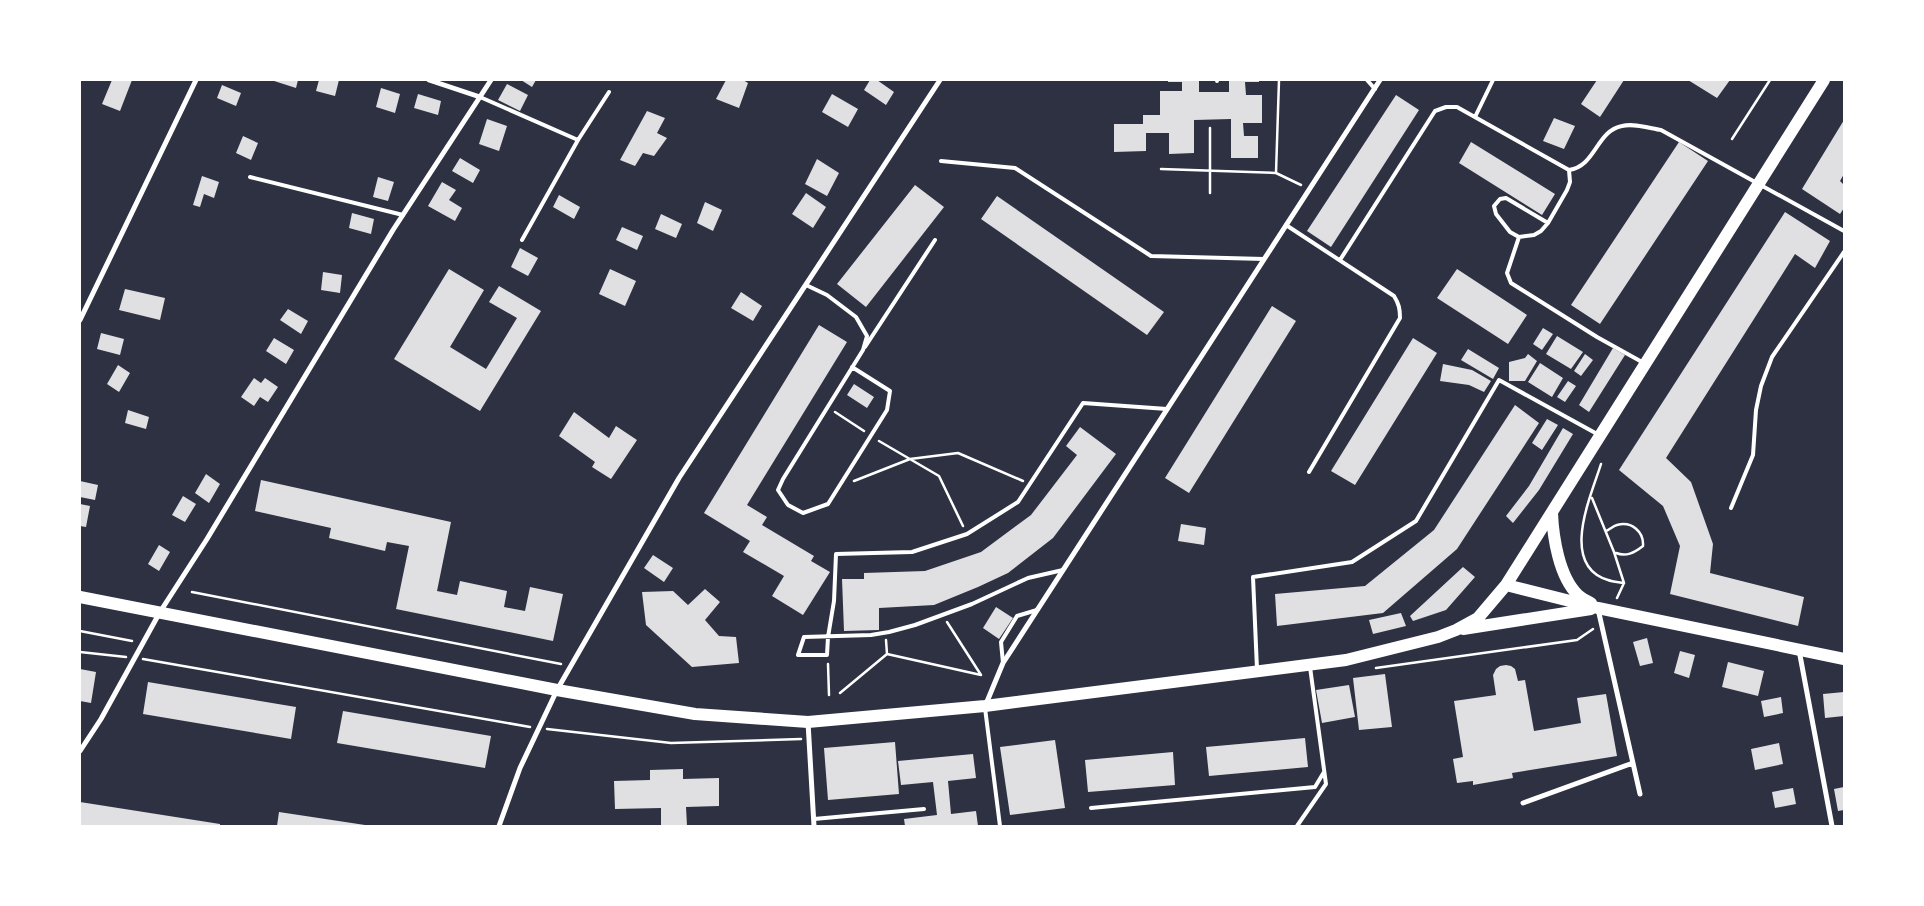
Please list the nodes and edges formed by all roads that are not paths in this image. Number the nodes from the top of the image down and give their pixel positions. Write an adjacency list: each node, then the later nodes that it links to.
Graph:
1 (196, 80): 29 (street)
2 (429, 80): 11 (street)
3 (490, 80): 11 (street)
4 (940, 80): 28 (street)
5 (1367, 80): 9 (lane)
6 (1380, 80): 9 (street)
7 (1493, 80): 12 (lane)
8 (1824, 80): 17 (main road)
9 (1375, 89): 20 (street)
10 (609, 92): 13 (lane)
11 (480, 97): 13 (lane); 18 (street)
12 (1475, 117): 15 (lane); 27 (lane)
13 (578, 140): 23 (lane)
14 (941, 161): 26 (lane)
15 (1569, 170): 17 (lane); 19 (lane)
16 (250, 177): 18 (lane)
17 (1760, 183): 21 (lane); 31 (main road)
18 (403, 215): 43 (street)
19 (1548, 223): 22 (lane); 22 (lane)
20 (1286, 225): 26 (street); 27 (lane)
21 (1844, 231)
22 (1519, 237): 31 (lane)
23 (522, 240)
24 (935, 240): 30 (lane)
25 (1844, 252): 36 (lane)
26 (1264, 259): 33 (street)
27 (1340, 260): 35 (lane)
28 (806, 285): 30 (lane); 51 (street)
29 (80, 320)
30 (863, 350): 32 (lane)
31 (1646, 364): 34 (main road)
32 (852, 367): 32 (lane)
33 (1167, 409): 38 (street); 45 (lane)
34 (1601, 436): 37 (main road); 50 (lane)
35 (1309, 472)
36 (1731, 508)
37 (1552, 514): 39 (main road); 41 (main road)
38 (1063, 570): 42 (street); 45 (lane)
39 (1506, 585): 41 (main road); 44 (main road)
40 (80, 597): 43 (main road)
41 (1598, 608): 44 (main road); 46 (main road); 55 (street)
42 (1037, 610): 48 (street); 48 (lane)
43 (160, 612): 51 (main road); 54 (street)
44 (1456, 630): 49 (main road)
45 (828, 637): 45 (lane)
46 (1799, 649): 47 (main road); 66 (street)
47 (1844, 660)
48 (1003, 663): 52 (street)
49 (1310, 665): 50 (main road); 56 (lane)
50 (1257, 671): 52 (main road)
51 (557, 690): 53 (main road); 62 (street)
52 (985, 706): 53 (main road); 64 (lane)
53 (808, 722): 61 (street)
54 (80, 752)
55 (1633, 763): 57 (street); 58 (street)
56 (1324, 772): 59 (lane); 65 (lane)
57 (1640, 794)
58 (1523, 803)
59 (1091, 808)
60 (924, 809): 61 (lane)
61 (814, 818): 63 (street)
62 (499, 826)
63 (814, 826)
64 (1000, 826)
65 (1297, 826)
66 (1832, 826)

